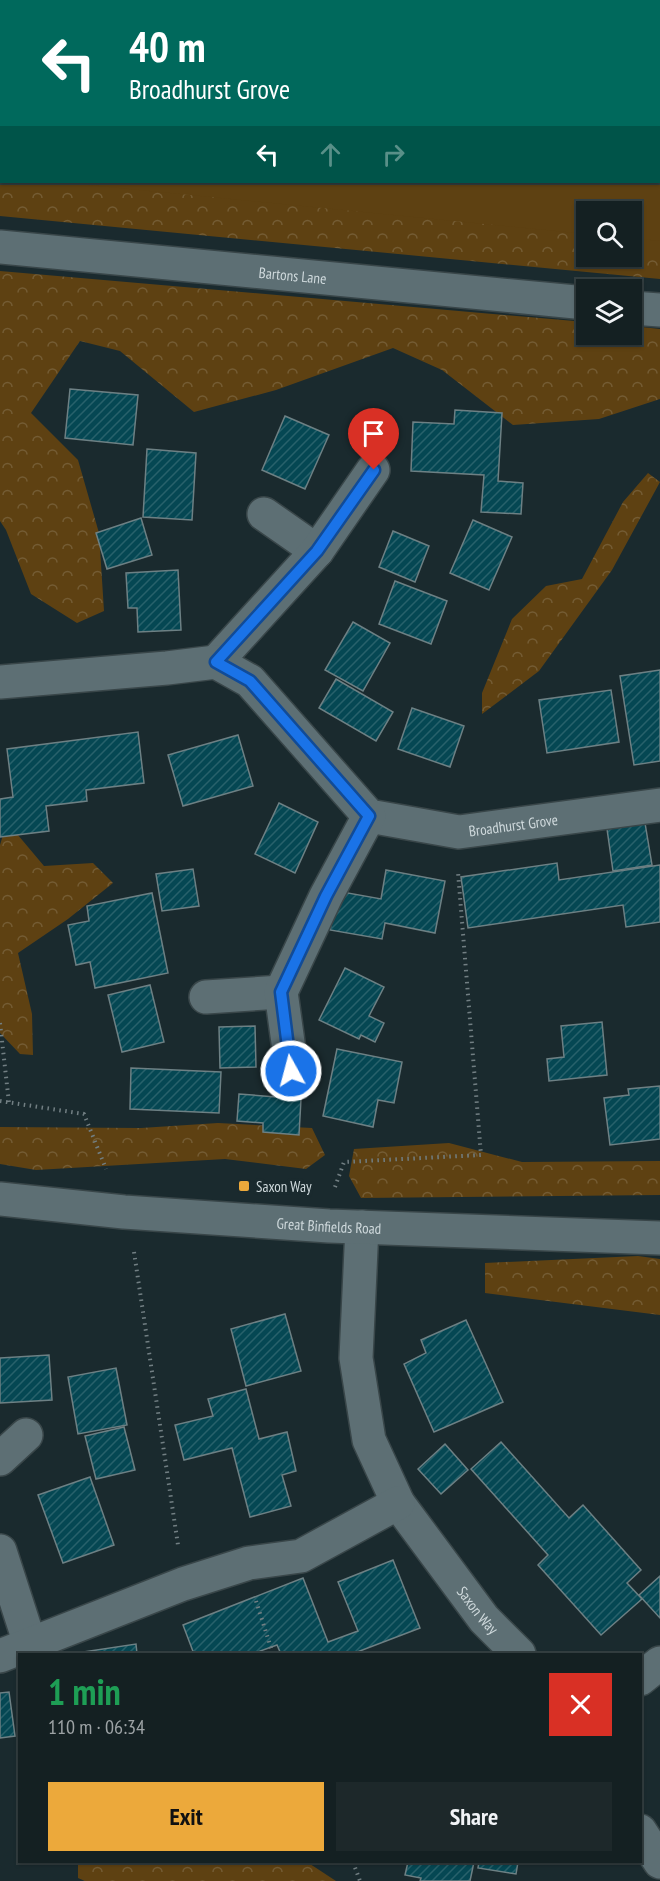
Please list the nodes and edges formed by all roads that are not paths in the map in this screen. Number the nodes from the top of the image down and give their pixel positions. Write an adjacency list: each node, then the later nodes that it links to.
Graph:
1 (0, 247): 2 (street, Bartons Lane)
2 (576, 302)
3 (642, 309): 4 (street)
4 (660, 310)
5 (374, 470): 7 (street)
6 (264, 514): 7 (street)
7 (317, 551): 8 (street)
8 (216, 662): 9 (street); 11 (street)
9 (0, 682)
10 (660, 805): 11 (street, Broadhurst Grove)
11 (369, 816): 12 (street)
12 (281, 992): 13 (street); 14 (street)
13 (206, 997)
14 (291, 1071)
15 (0, 1199): 16 (street, Great Binfields Road)
16 (362, 1227): 17 (street, Great Binfields Road); 20 (street, Saxon Way)
17 (660, 1238)
18 (26, 1435): 19 (street)
19 (0, 1459)
20 (398, 1503): 22 (street); 23 (street, Saxon Way)
21 (0, 1551): 22 (street)
22 (30, 1644): 24 (street)
23 (518, 1653)
24 (0, 1656)
25 (660, 1663): 26 (street)
26 (642, 1677)
27 (642, 1834): 28 (street)
28 (660, 1862)

